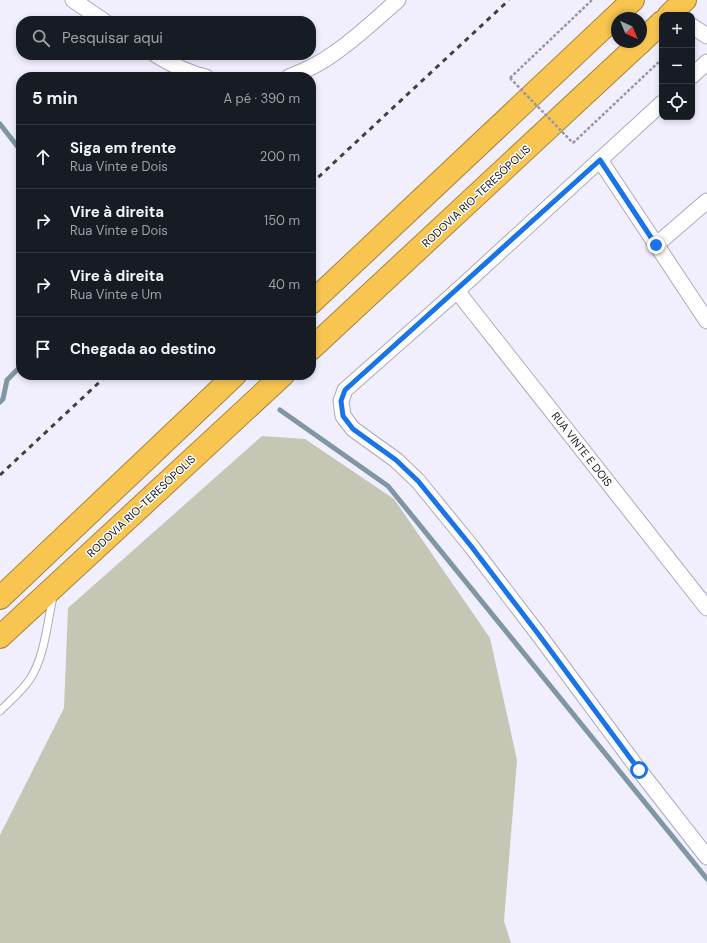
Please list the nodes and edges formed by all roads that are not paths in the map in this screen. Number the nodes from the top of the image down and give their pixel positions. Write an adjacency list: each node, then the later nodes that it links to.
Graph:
1 (73, 0): 4 (street)
2 (398, 0): 13 (street)
3 (633, 0): 20 (highway)
4 (97, 16)
5 (659, 26): 8 (highway, RODOVIA RIO-TERESÓPOLIS)
6 (695, 28): 7 (street)
7 (707, 36)
8 (647, 37)
9 (635, 48): 22 (highway, RODOVIA RIO-TERESÓPOLIS)
10 (164, 60): 12 (street)
11 (707, 62): 14 (street)
12 (187, 72)
13 (301, 72)
14 (695, 73)
15 (659, 106): 16 (street)
16 (600, 160): 18 (street); 19 (street)
17 (707, 201): 18 (street)
18 (656, 245): 21 (street)
19 (457, 291): 27 (street, RUA VINTE E DOIS); 30 (street)
20 (316, 298)
21 (707, 322)
22 (316, 344)
23 (230, 380): 26 (highway)
24 (278, 380): 25 (highway, RODOVIA RIO-TERESÓPOLIS)
25 (55, 586): 28 (highway, RODOVIA RIO-TERESÓPOLIS); 29 (lane)
26 (0, 598)
27 (707, 608)
28 (0, 638)
29 (0, 711)
30 (707, 857)

